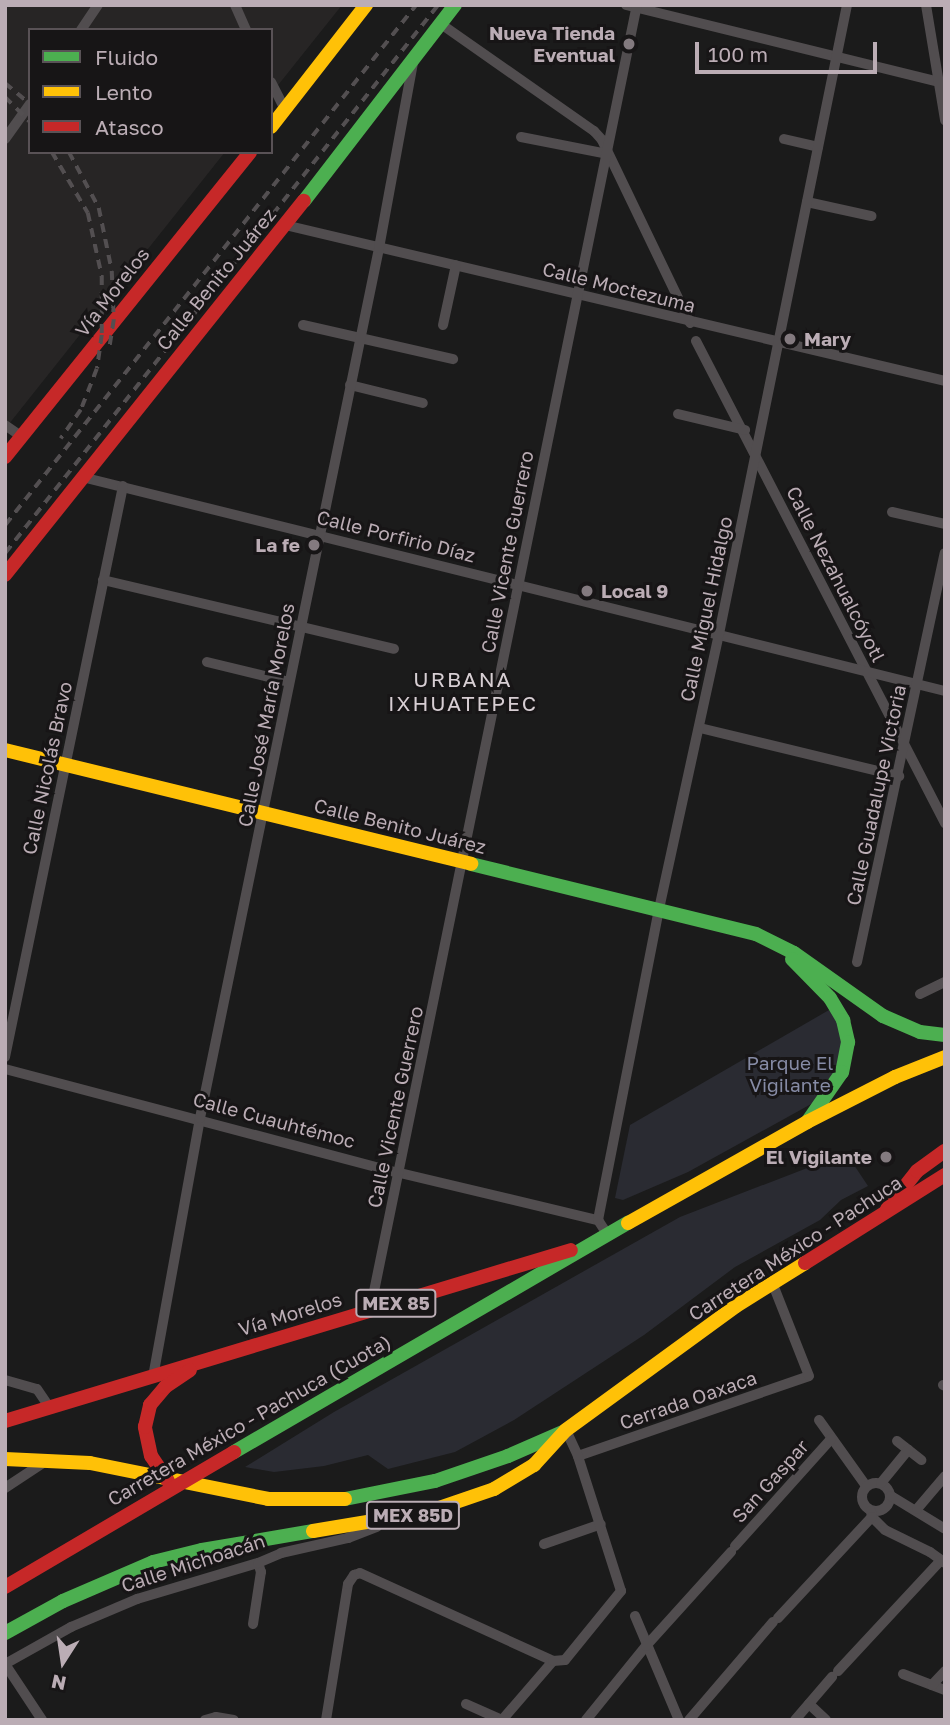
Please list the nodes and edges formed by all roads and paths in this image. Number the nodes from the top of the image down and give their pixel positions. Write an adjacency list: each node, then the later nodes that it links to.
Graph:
1 (98, 5): 9 (street)
2 (235, 5): 10 (street)
3 (366, 5): 16 (main road)
4 (455, 5): 8 (main road, Calle Benito Juárez)
5 (847, 5): 11 (street, Calle Miguel Hidalgo)
6 (926, 5): 13 (street)
7 (633, 6): 11 (street); 24 (street, Calle Vicente Guerrero)
8 (441, 24): 12 (main road, Calle Benito Juárez); 24 (street)
9 (82, 28)
10 (245, 28)
11 (835, 57): 13 (street); 22 (street, Calle Miguel Hidalgo)
12 (414, 61): 27 (main road, Calle Benito Juárez); 28 (street, Calle José María Morelos)
13 (939, 82): 17 (street)
14 (273, 86): 16 (street)
15 (28, 107): 20 (street)
16 (285, 110): 18 (main road)
17 (945, 120)
18 (273, 125)
19 (521, 137): 24 (street)
20 (5, 139)
21 (784, 139): 22 (street)
22 (818, 147): 25 (street, Calle Miguel Hidalgo)
23 (248, 154): 44 (main road, Vía Morelos)
24 (608, 154): 30 (street, Calle Vicente Guerrero); 31 (street)
25 (807, 202): 26 (street); 36 (street, Calle Miguel Hidalgo)
26 (871, 216)
27 (285, 225): 28 (street, Calle Moctezuma); 47 (main road, Calle Benito Juárez)
28 (379, 248): 29 (street, Calle Moctezuma); 34 (street, Calle José María Morelos)
29 (456, 265): 30 (street, Calle Moctezuma); 33 (street)
30 (577, 294): 31 (street, Calle Moctezuma); 55 (street, Calle Vicente Guerrero)
31 (690, 323): 36 (street, Calle Moctezuma)
32 (303, 325): 34 (street)
33 (443, 325)
34 (360, 338): 37 (street); 39 (street, Calle José María Morelos)
35 (696, 341): 43 (street, Calle Nezahualcóyotl)
36 (778, 343): 38 (street, Calle Moctezuma); 45 (street, Calle Miguel Hidalgo)
37 (453, 359)
38 (945, 381)
39 (350, 385): 40 (street); 51 (street, Calle José María Morelos)
40 (424, 402)
41 (678, 414): 43 (street)
42 (5, 425): 44 (street)
43 (745, 430): 45 (street, Calle Nezahualcóyotl)
44 (21, 436): 46 (main road, Vía Morelos)
45 (756, 456): 57 (street, Calle Miguel Hidalgo); 60 (street, Calle Nezahualcóyotl)
46 (5, 457)
47 (82, 477): 48 (street, Calle Porfirio Díaz); 53 (main road, Calle Benito Juárez)
48 (123, 486): 51 (street, Calle Porfirio Díaz); 54 (street, Calle Nicolás Bravo)
49 (892, 512): 50 (street)
50 (945, 524)
51 (321, 535): 55 (street, Calle Porfirio Díaz); 56 (street, Calle José María Morelos)
52 (945, 553): 62 (street, Calle Guadalupe Victoria)
53 (5, 575)
54 (103, 580): 56 (street); 67 (street, Calle Nicolás Bravo)
55 (518, 585): 57 (street, Calle Porfirio Díaz); 71 (street, Calle Vicente Guerrero)
56 (301, 625): 58 (street); 61 (street, Calle José María Morelos)
57 (719, 634): 60 (street, Calle Porfirio Díaz); 64 (street, Calle Miguel Hidalgo)
58 (394, 649)
59 (207, 662): 61 (street)
60 (867, 671): 62 (street, Calle Porfirio Díaz); 65 (street, Calle Nezahualcóyotl)
61 (289, 682): 69 (street, Calle José María Morelos)
62 (918, 685): 63 (street, Calle Porfirio Díaz); 65 (street, Calle Guadalupe Victoria)
63 (945, 691)
64 (700, 728): 68 (street); 72 (street, Calle Miguel Hidalgo)
65 (905, 749): 68 (street, Calle Guadalupe Victoria); 70 (street, Calle Nezahualcóyotl)
66 (5, 750): 67 (main road, Calle Benito Juárez)
67 (66, 765): 69 (main road, Calle Benito Juárez); 78 (street, Calle Nicolás Bravo)
68 (899, 775): 74 (street, Calle Guadalupe Victoria)
69 (264, 812): 71 (main road, Calle Benito Juárez); 81 (street, Calle José María Morelos)
70 (945, 823)
71 (464, 862): 72 (main road, Calle Benito Juárez); 84 (street, Calle Vicente Guerrero)
72 (659, 909): 73 (main road, Calle Benito Juárez); 87 (street, Calle Miguel Hidalgo)
73 (782, 948): 77 (main road, Calle Benito Juárez); 82 (main road, Calle Benito Juárez)
74 (857, 962)
75 (945, 982): 76 (street)
76 (920, 994)
77 (945, 1035)
78 (5, 1057)
79 (945, 1057): 82 (main road, MEX 85)
80 (5, 1069): 81 (street, Calle Cuauhtémoc)
81 (200, 1118): 84 (street, Calle Cuauhtémoc); 93 (street, Calle José María Morelos)
82 (807, 1122): 88 (main road, MEX 85)
83 (945, 1151): 86 (main road)
84 (400, 1173): 87 (street, Calle Cuauhtémoc); 91 (street, Calle Vicente Guerrero)
85 (945, 1175): 86 (main road, Carretera México - Pachuca)
86 (883, 1214): 90 (main road, Carretera México - Pachuca)
87 (598, 1220): 88 (street)
88 (607, 1234): 89 (main road, MEX 85)
89 (586, 1246): 91 (main road, Vía Morelos / MEX 85); 120 (main road, Carretera México - Pachuca (Cuota))
90 (772, 1281): 98 (main road, Carretera México - Pachuca); 102 (street, Cerrada Oaxaca)
91 (370, 1311): 92 (main road, Vía Morelos / MEX 85)
92 (206, 1360): 93 (main road, Vía Morelos / MEX 85); 107 (main road)
93 (153, 1377): 95 (main road, Vía Morelos / MEX 85)
94 (5, 1380): 95 (street)
95 (50, 1408): 97 (main road, Vía Morelos / MEX 85)
96 (819, 1420): 99 (street)
97 (5, 1421)
98 (566, 1430): 102 (street); 107 (main road); 114 (main road, MEX 85D)
99 (831, 1439): 109 (street); 124 (street, San Gaspar)
100 (897, 1441): 101 (street)
101 (908, 1450): 105 (street); 108 (street)
102 (578, 1456): 115 (street)
103 (5, 1459): 104 (main road)
104 (49, 1459): 107 (main road); 110 (street)
105 (921, 1460)
106 (945, 1476): 112 (street)
107 (168, 1481)
108 (881, 1483): 109 (street); 111 (street)
109 (866, 1486): 113 (street)
110 (5, 1488)
111 (891, 1496): 112 (street); 113 (street)
112 (917, 1509): 116 (street)
113 (871, 1513): 118 (street); 140 (street)
114 (400, 1518): 119 (street, Calle Michoacán); 123 (main road, MEX 85D)
115 (601, 1524): 117 (street); 125 (street)
116 (945, 1529)
117 (544, 1544)
118 (943, 1561): 132 (street)
119 (258, 1563): 122 (street); 126 (street, Calle Michoacán)
120 (5, 1587)
121 (635, 1616): 124 (street)
122 (253, 1624)
123 (5, 1633)
124 (646, 1646): 138 (street, San Gaspar); 139 (street)
125 (553, 1661): 136 (street); 137 (street)
126 (5, 1664): 133 (street)
127 (945, 1671): 129 (street)
128 (903, 1674): 129 (street)
129 (932, 1685): 130 (street)
130 (945, 1690)
131 (466, 1704): 137 (street)
132 (809, 1704): 141 (street); 142 (street)
133 (42, 1720)
134 (205, 1720): 135 (street)
135 (234, 1720)
136 (326, 1720)
137 (502, 1720)
138 (586, 1720)
139 (679, 1720)
140 (689, 1720)
141 (795, 1720)
142 (826, 1720)

